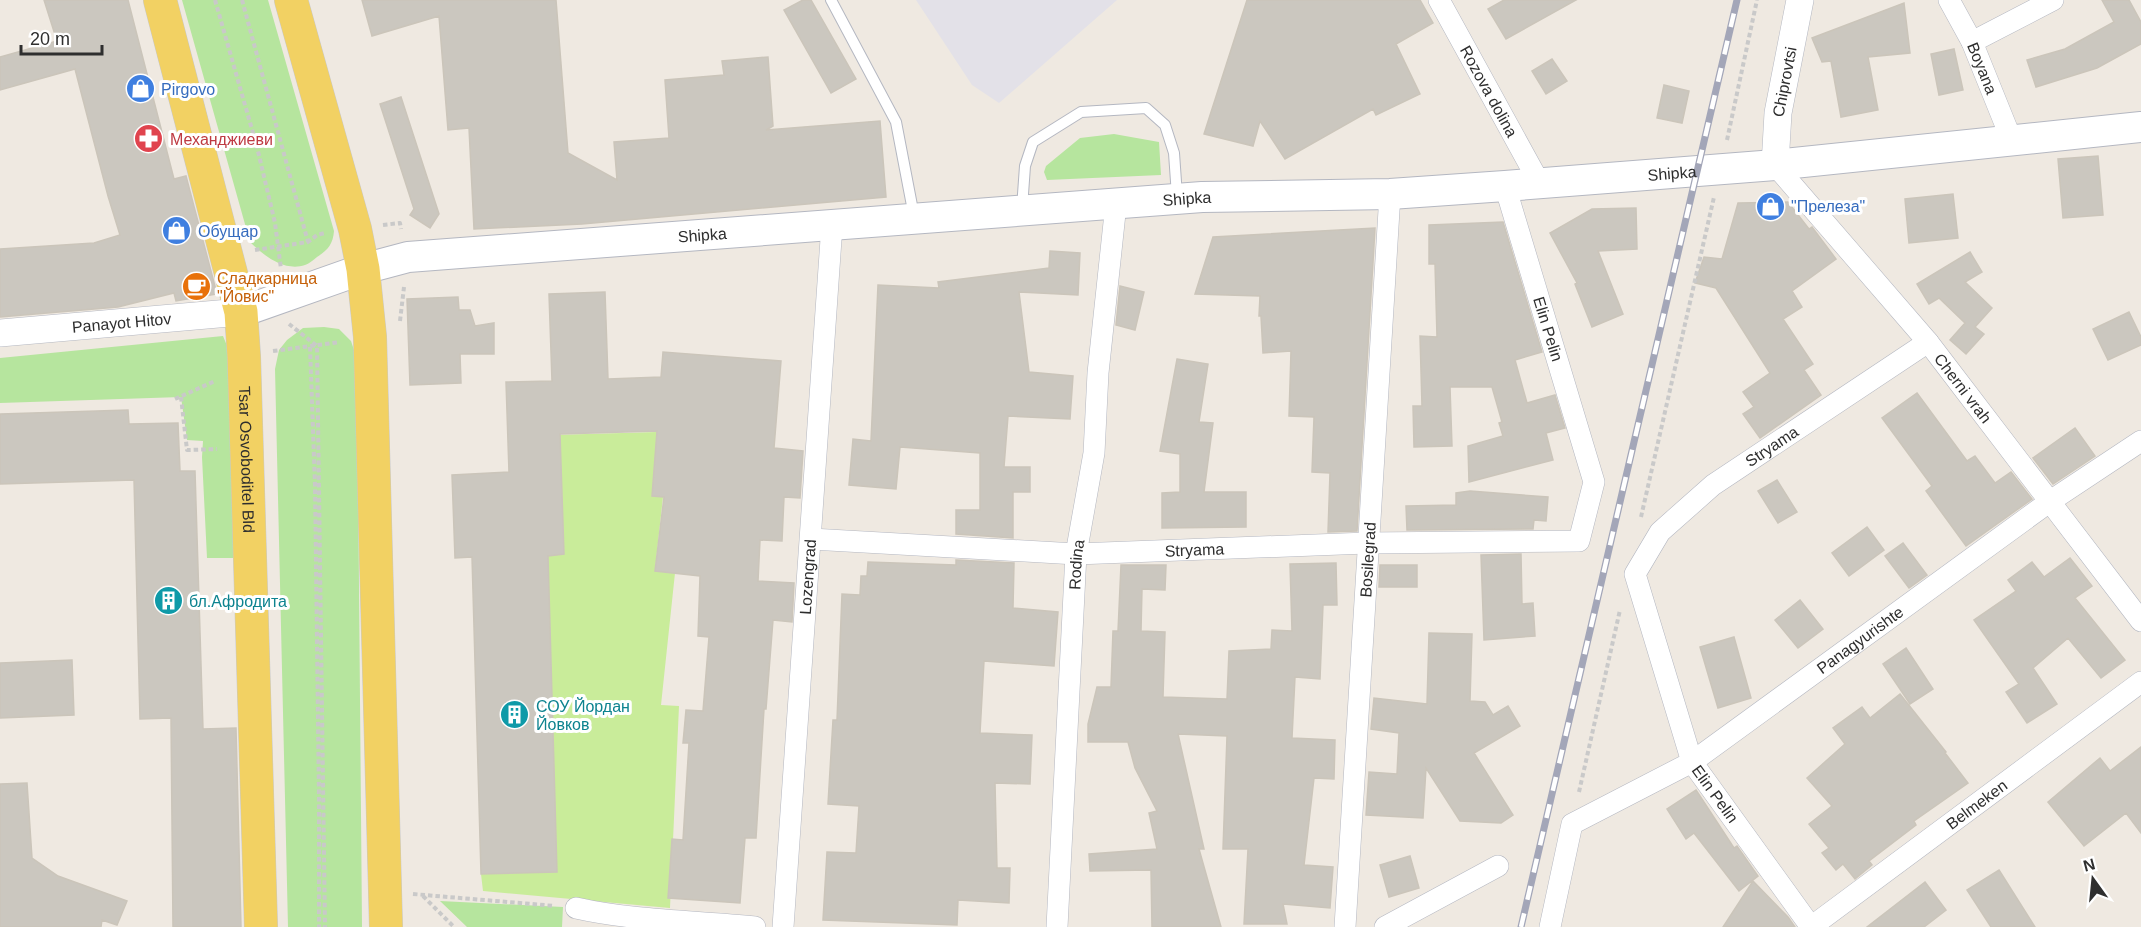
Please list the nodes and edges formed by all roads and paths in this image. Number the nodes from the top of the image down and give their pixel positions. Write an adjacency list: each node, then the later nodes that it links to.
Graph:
1 (160, 0): 29 (main road, Tsar Osvoboditel Bld)
2 (216, 0): 26 (path)
3 (242, 0): 25 (path)
4 (291, 0): 28 (main road)
5 (831, 0): 22 (lane)
6 (1439, 0): 16 (street, Rozova dolina)
7 (1757, 0): 15 (path)
8 (1800, 0): 14 (street, Chiprovtsi)
9 (1949, 0): 11 (street, Boyana)
10 (2053, 0): 11 (street)
11 (1972, 42): 13 (street, Boyana)
12 (2141, 127): 13 (main road, Shipka)
13 (2012, 141): 14 (main road, Shipka)
14 (1775, 165): 15 (main road, Shipka); 33 (street, Cherni vrah)
15 (1720, 169): 16 (main road, Shipka); 42 (path)
16 (1539, 182): 17 (main road, Shipka)
17 (1505, 186): 18 (main road, Shipka); 44 (street, Elin Pelin)
18 (1390, 194): 19 (main road, Shipka); 45 (street, Bosilegrad)
19 (1178, 199): 20 (main road, Shipka); 21 (lane)
20 (1116, 204): 21 (main road, Shipka); 46 (street, Rodina)
21 (1022, 211): 22 (main road, Shipka)
22 (914, 219): 23 (main road, Shipka)
23 (832, 225): 28 (main road, Shipka); 43 (street, Lozengrad)
24 (317, 235): 25 (path)
25 (308, 242): 26 (path)
26 (276, 247): 27 (path)
27 (279, 258)
28 (363, 269): 29 (main road, Shipka); 54 (main road)
29 (241, 312): 31 (street, Panayot Hitov); 57 (main road, Tsar Osvoboditel Bld)
30 (289, 325): 32 (path)
31 (0, 333)
32 (309, 340): 35 (path); 36 (path)
33 (1928, 342): 41 (street, Cherni vrah); 47 (street, Stryama)
34 (339, 343): 35 (path)
35 (317, 346): 36 (path); 59 (path)
36 (309, 347): 37 (path); 58 (path)
37 (279, 350)
38 (181, 397): 40 (path)
39 (2141, 441): 41 (street, Panagyurishte)
40 (221, 449)
41 (2049, 502): 49 (street, Cherni vrah); 51 (street, Panagyurishte)
42 (1639, 526)
43 (811, 539): 46 (street, Stryama); 63 (street, Lozengrad)
44 (1579, 542): 45 (street, Stryama)
45 (1367, 543): 46 (street, Stryama); 65 (street, Bosilegrad)
46 (1076, 554): 64 (street, Rodina)
47 (1635, 574): 51 (street, Elin Pelin)
48 (1621, 606): 52 (path)
49 (2141, 621)
50 (2141, 682): 68 (street, Belmeken)
51 (1692, 762): 52 (street, Panagyurishte); 68 (street, Elin Pelin)
52 (1572, 824): 67 (street)
53 (1498, 866): 66 (street)
54 (385, 891): 55 (path); 60 (main road)
55 (421, 895): 56 (path); 61 (path)
56 (576, 908): 62 (street)
57 (261, 927)
58 (319, 927)
59 (325, 927)
60 (386, 927)
61 (454, 927)
62 (755, 927)
63 (783, 927)
64 (1057, 927)
65 (1345, 927)
66 (1385, 927)
67 (1550, 927)
68 (1811, 927)

